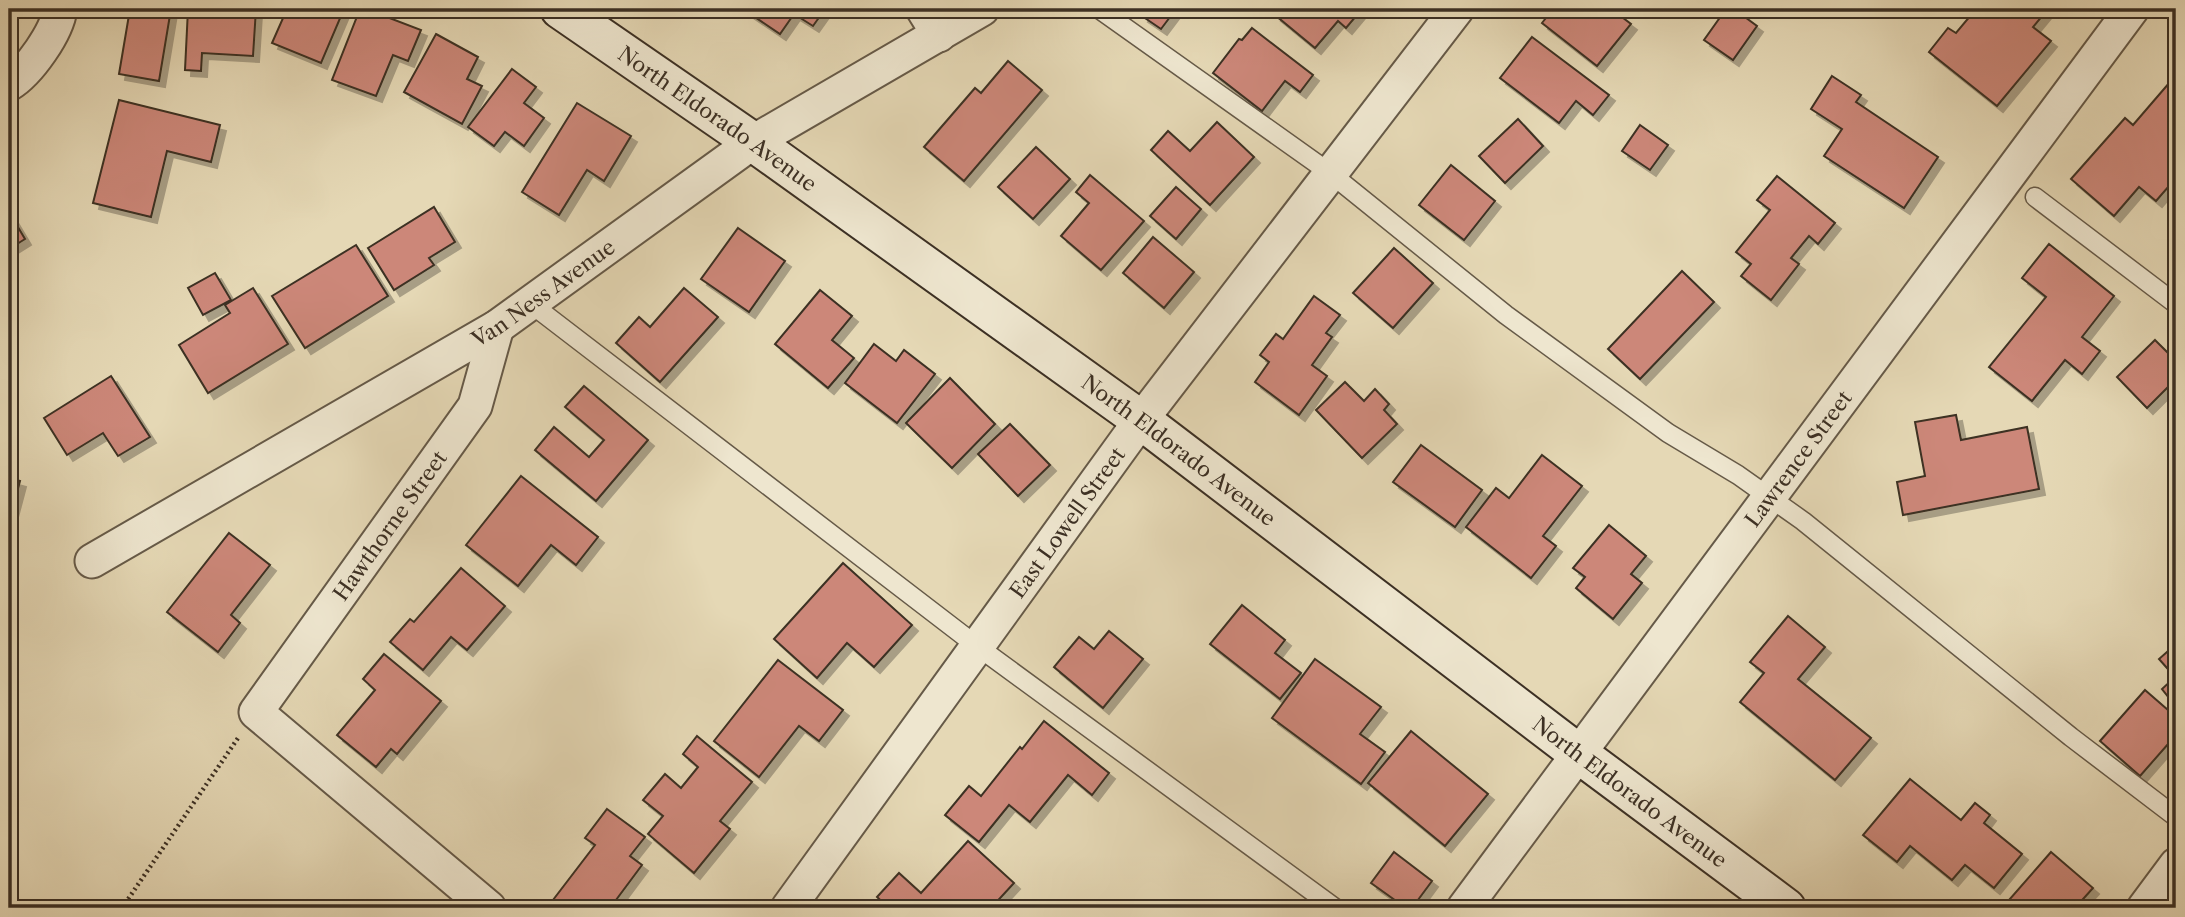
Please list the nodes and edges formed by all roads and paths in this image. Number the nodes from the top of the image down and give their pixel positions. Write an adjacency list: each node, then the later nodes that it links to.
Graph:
1 (61, 9): 8 (street)
2 (560, 9): 9 (street, North Eldorado Avenue)
3 (982, 9): 7 (street, Van Ness Avenue)
4 (1100, 9): 10 (lane)
5 (1457, 9): 10 (street, East Lowell Street)
6 (2132, 9): 16 (street, Lawrence Street)
7 (931, 22): 9 (street, Van Ness Avenue)
8 (9, 84)
9 (753, 142): 12 (street, Van Ness Avenue); 15 (street, North Eldorado Avenue)
10 (1331, 173): 15 (street, East Lowell Street); 16 (lane)
11 (2035, 197): 13 (lane)
12 (530, 303): 14 (street, Van Ness Avenue); 18 (lane)
13 (2176, 304)
14 (497, 327): 17 (street, Van Ness Avenue); 19 (street, Hawthorne Street)
15 (1141, 420): 18 (street, East Lowell Street); 20 (street, North Eldorado Avenue)
16 (1770, 497): 20 (street, Lawrence Street); 21 (lane)
17 (92, 561)
18 (977, 646): 25 (street, East Lowell Street); 26 (lane)
19 (256, 712): 23 (path); 24 (street)
20 (1578, 754): 27 (street, Lawrence Street); 28 (street, North Eldorado Avenue)
21 (2176, 817)
22 (2176, 865): 29 (street)
23 (122, 908)
24 (489, 908)
25 (788, 908)
26 (1335, 908)
27 (1464, 908)
28 (1786, 908)
29 (2144, 908)

